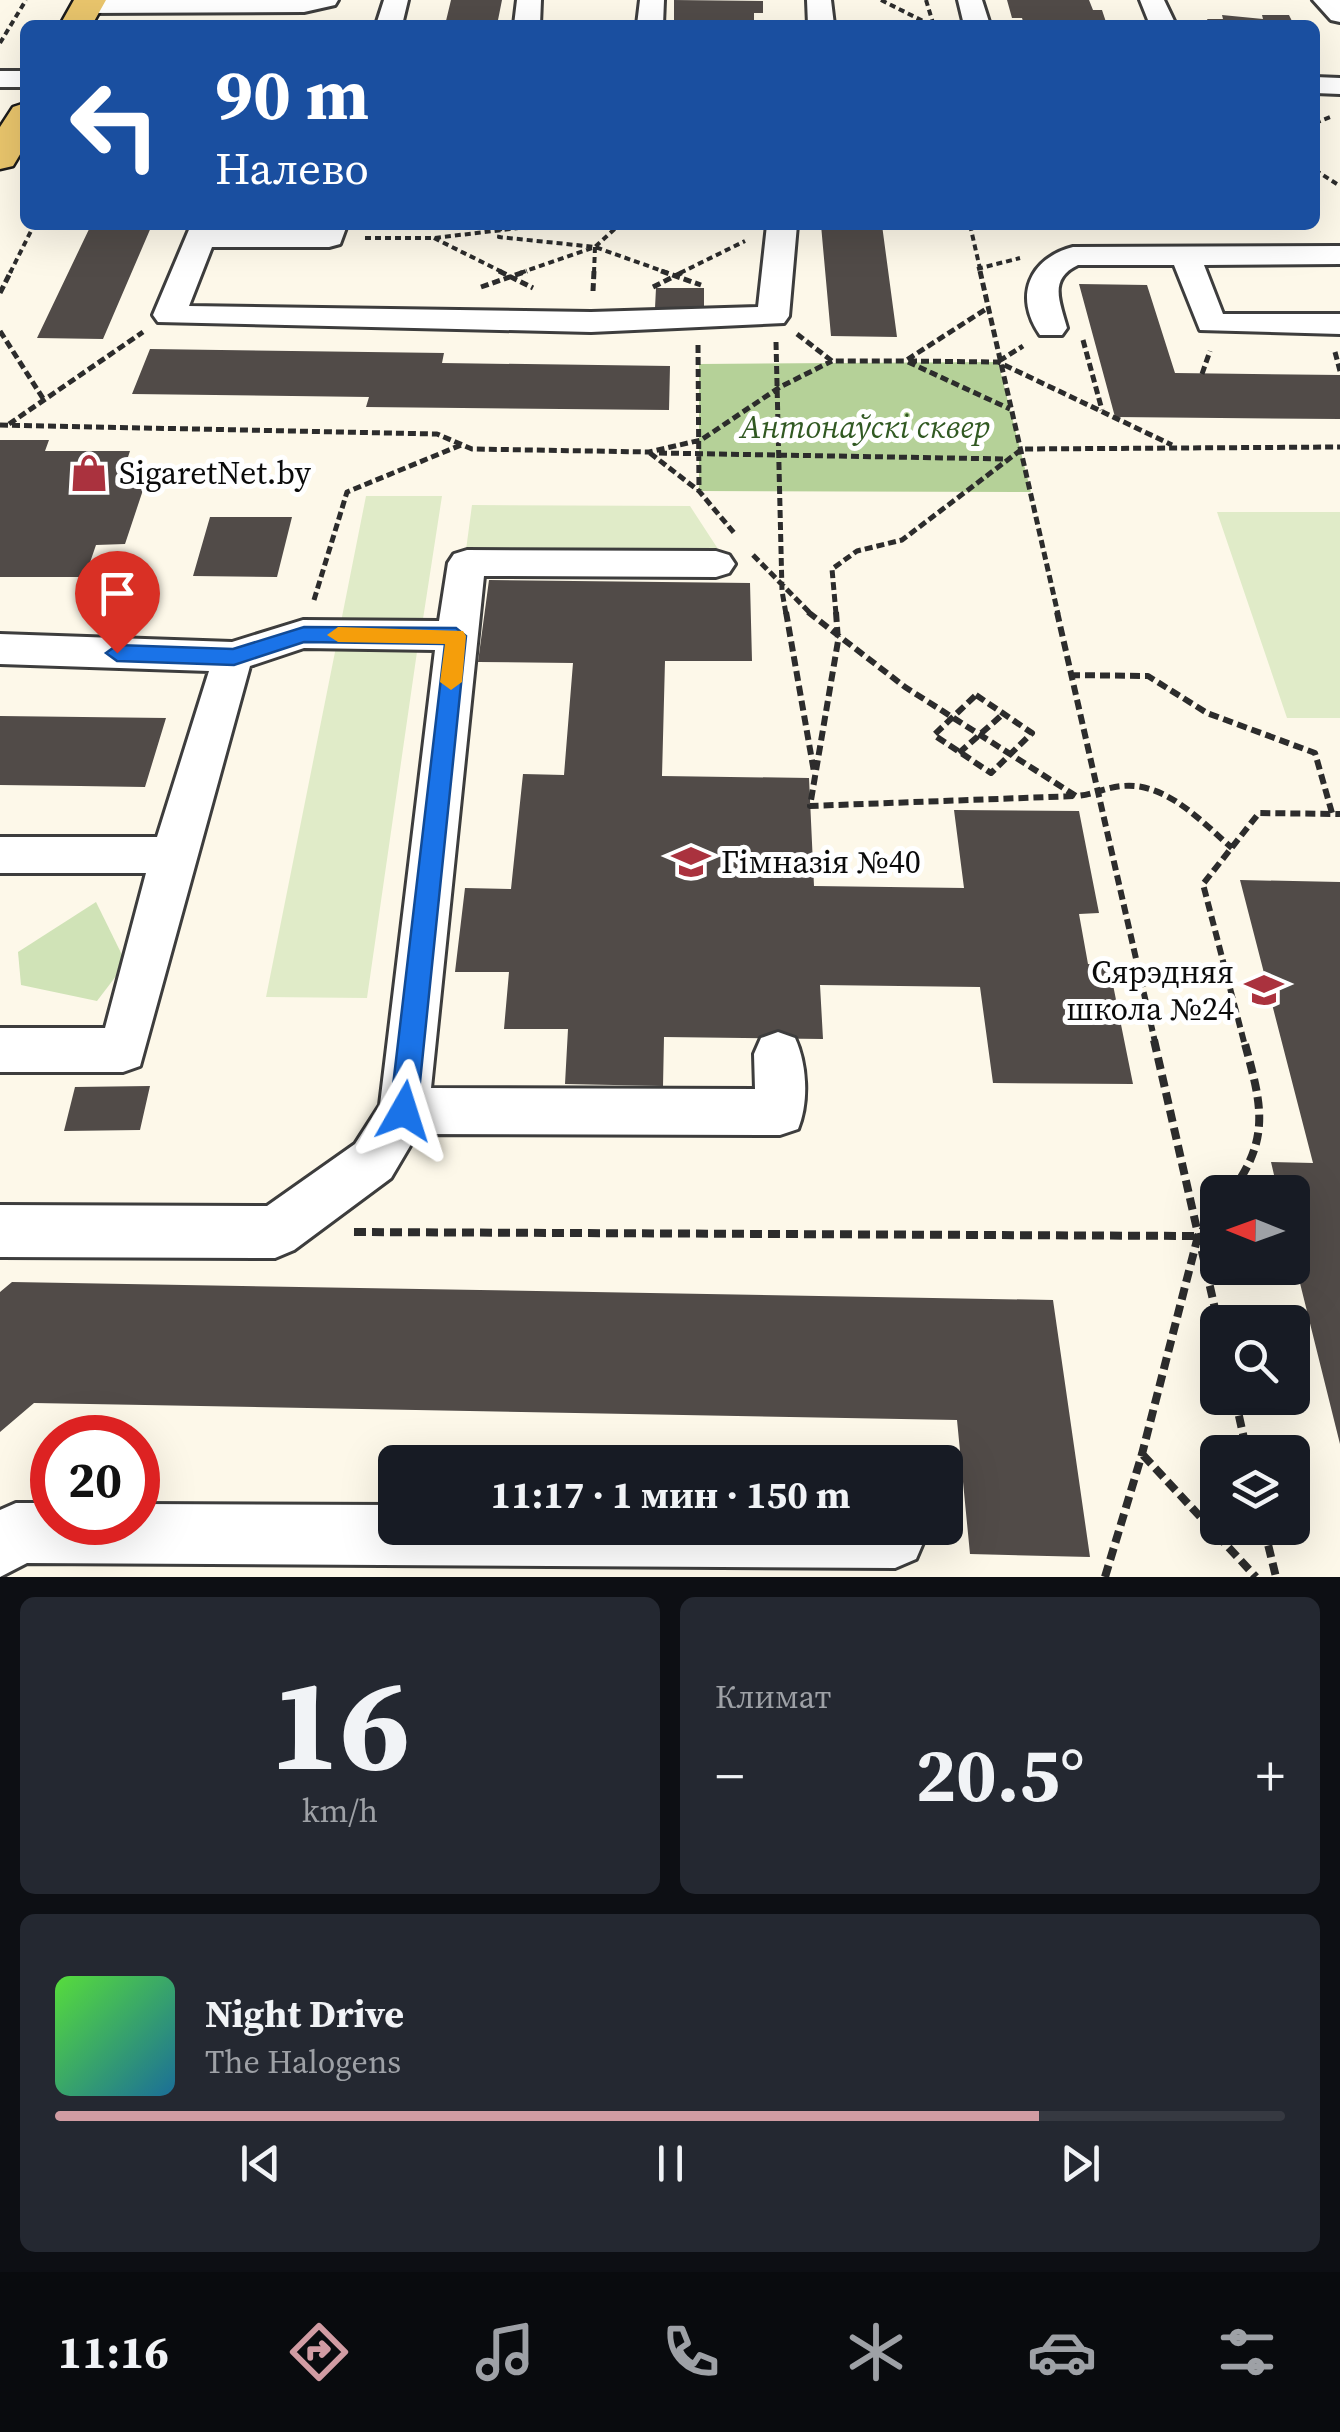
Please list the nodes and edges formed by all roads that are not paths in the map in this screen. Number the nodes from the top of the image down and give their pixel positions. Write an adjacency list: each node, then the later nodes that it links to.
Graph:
1 (1325, 0): 5 (lane)
2 (169, 3): 3 (lane); 4 (lane)
3 (84, 10)
4 (309, 10)
5 (1340, 15)
6 (20, 123): 7 (main road)
7 (0, 158)
8 (771, 230): 9 (lane)
9 (203, 232): 10 (lane)
10 (331, 232)
11 (1340, 255): 12 (lane)
12 (1186, 256): 13 (lane); 14 (lane)
13 (1340, 324)
14 (1051, 328)
15 (716, 564): 16 (lane)
16 (456, 636): 18 (lane); 23 (lane)
17 (0, 649): 18 (lane)
18 (234, 657): 20 (lane)
19 (0, 855): 20 (lane)
20 (173, 855): 21 (lane)
21 (0, 1050)
22 (778, 1054): 23 (lane)
23 (404, 1111): 24 (lane)
24 (0, 1231)
25 (378, 1535): 26 (lane)
26 (0, 1547)

